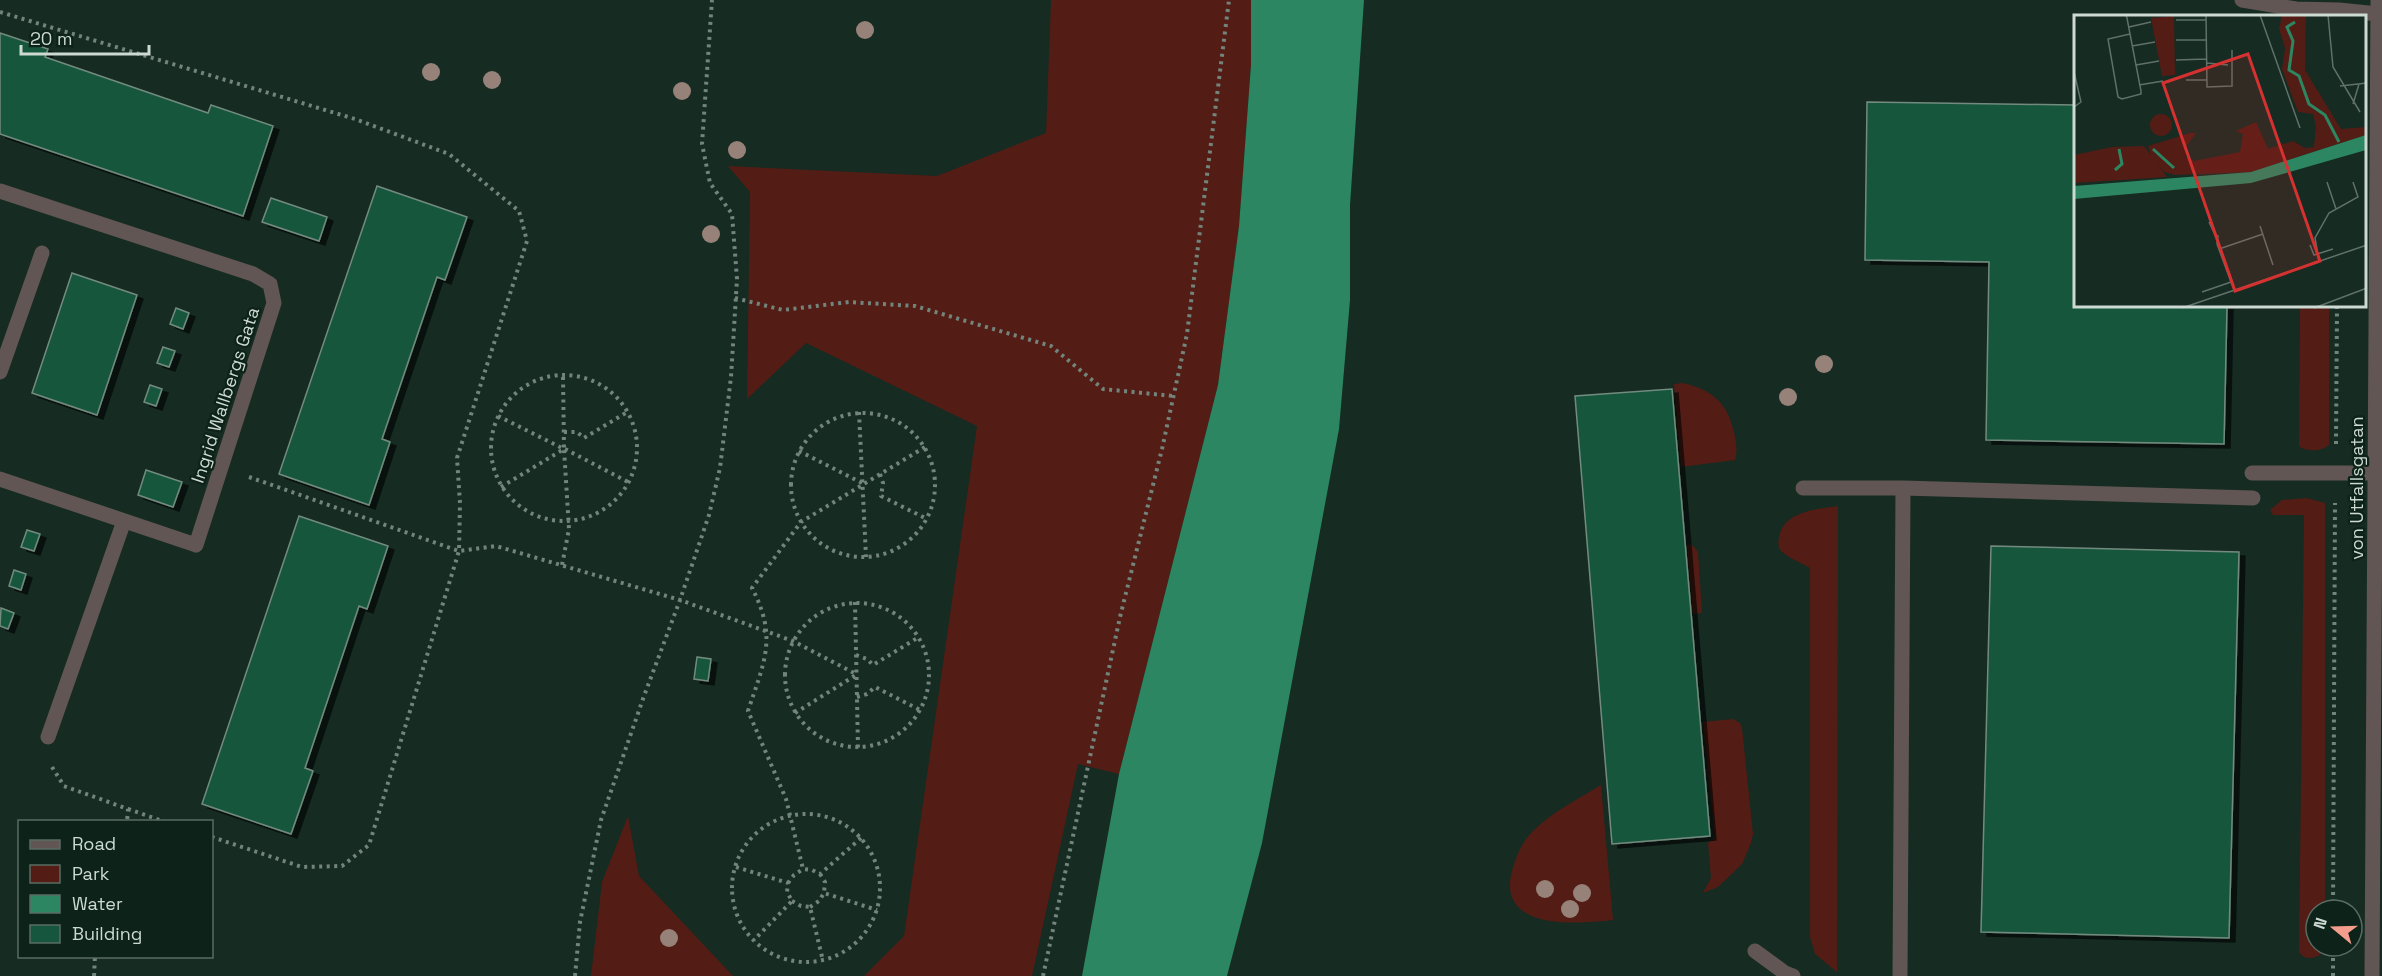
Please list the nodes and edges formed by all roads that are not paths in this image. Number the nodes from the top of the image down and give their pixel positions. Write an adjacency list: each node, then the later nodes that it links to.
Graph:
1 (2242, 0): 3 (street)
2 (2378, 7): 3 (street); 8 (street, von Utfallsgatan)
3 (2296, 8)
4 (0, 191): 13 (street, Ingrid Wallbergs Gata)
5 (42, 253): 6 (street)
6 (0, 372)
7 (2252, 473): 8 (street)
8 (2376, 473): 18 (street, von Utfallsgatan)
9 (0, 479): 13 (street, Ingrid Wallbergs Gata)
10 (1803, 488): 11 (street)
11 (1903, 488): 12 (street); 17 (street)
12 (2253, 498)
13 (124, 521): 14 (street)
14 (48, 737)
15 (1755, 951): 16 (street)
16 (1786, 975)
17 (1900, 976)
18 (2372, 976)

